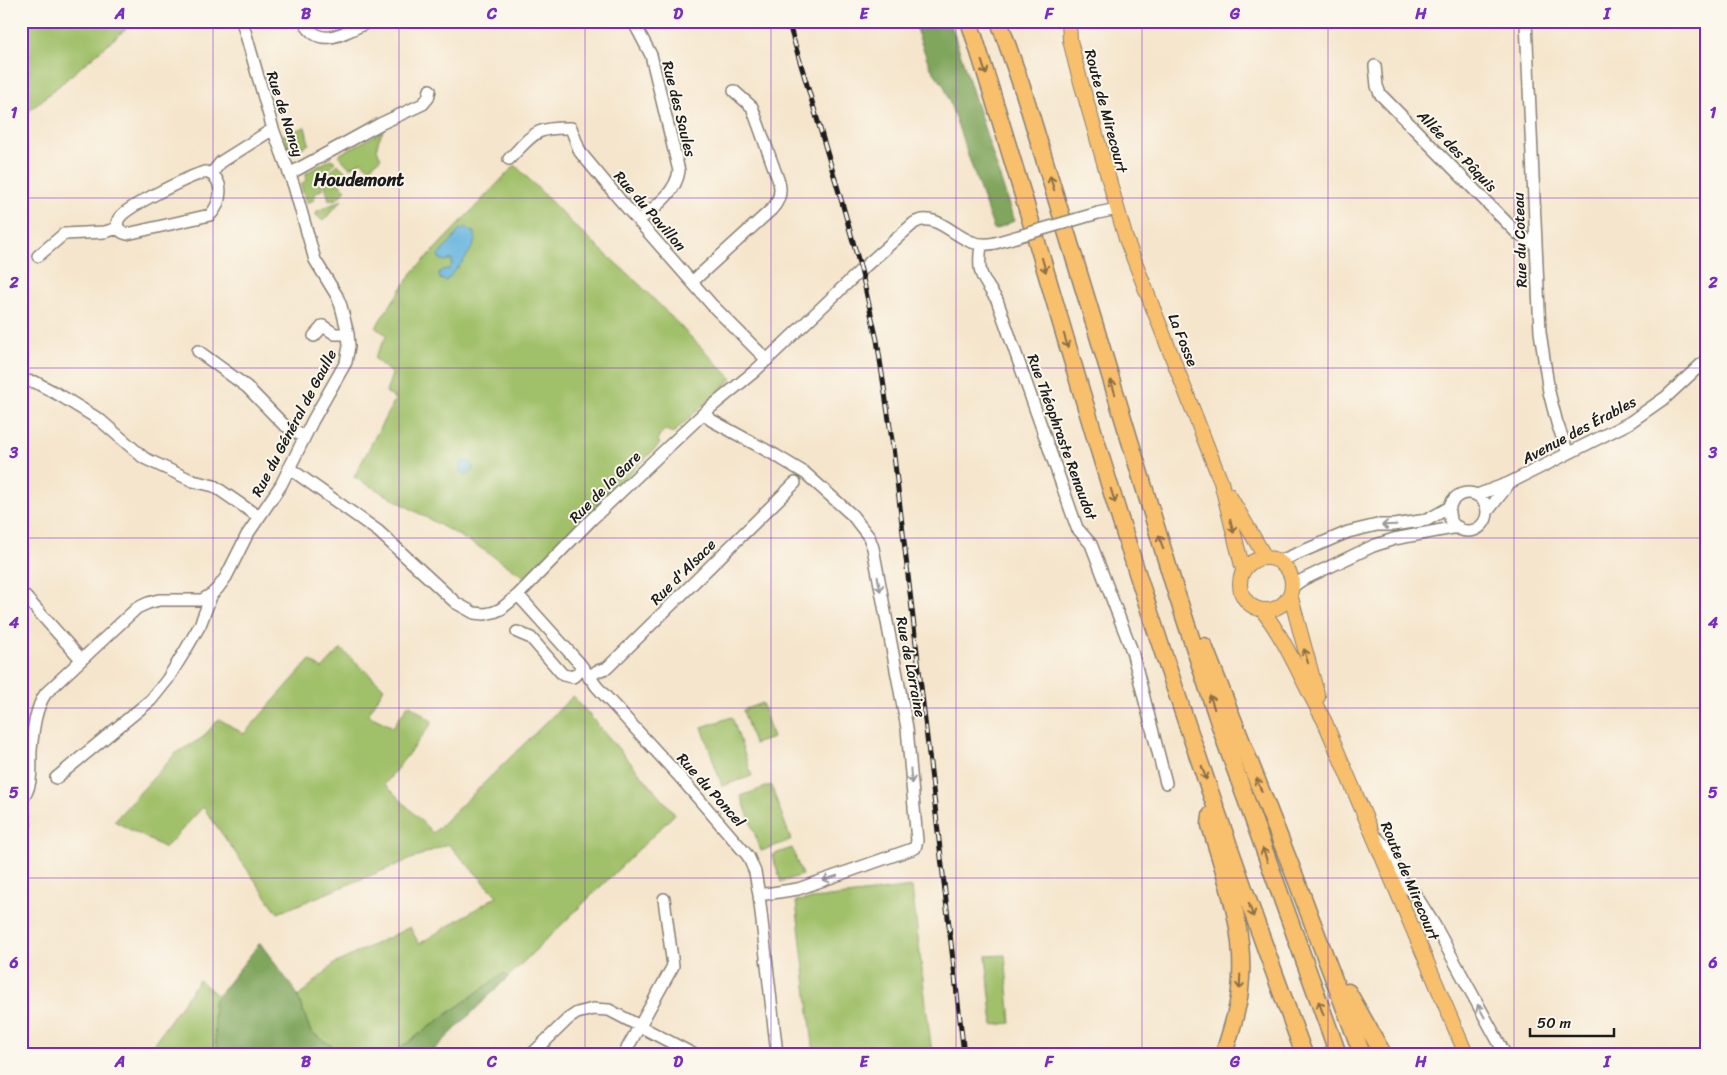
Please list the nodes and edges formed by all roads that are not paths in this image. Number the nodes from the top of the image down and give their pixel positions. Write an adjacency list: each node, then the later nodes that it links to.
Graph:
1 (242, 21): 12 (street, Rue de Nancy)
2 (304, 21): 3 (street)
3 (370, 21)
4 (633, 21): 17 (street, Rue des Saules)
5 (969, 21): 57 (highway, one-way to 57)
6 (999, 21): 45 (highway, one-way to 6)
7 (1069, 21): 16 (main road, Route de Mirecourt)
8 (1526, 21): 19 (street, Rue du Coteau)
9 (1375, 66): 19 (street, Allée des Pâquis)
10 (430, 90): 15 (street)
11 (734, 92): 22 (street)
12 (273, 129): 14 (street); 15 (street, Rue de Nancy)
13 (509, 158): 17 (street, Rue du Pavillon)
14 (212, 173): 18 (street); 18 (street)
15 (289, 174): 23 (street, Rue de Nancy)
16 (1117, 209): 20 (street, bridge); 34 (main road, La Fosse)
17 (638, 221): 22 (street, Rue du Pavillon)
18 (118, 228): 21 (street)
19 (1536, 244): 32 (street, Rue du Coteau)
20 (981, 245): 27 (street, Rue de la Gare); 56 (street, Rue Théophraste Renaudot)
21 (38, 256)
22 (692, 282): 27 (street, Rue du Pavillon)
23 (337, 296): 24 (street, Rue du Général de Gaulle)
24 (348, 334): 25 (street); 31 (street, Rue du Général de Gaulle)
25 (314, 336)
26 (198, 351): 31 (street)
27 (767, 360): 30 (street, Rue de la Gare)
28 (1706, 360): 32 (street, Avenue des Érables)
29 (21, 381): 40 (street)
30 (705, 412): 49 (street, Rue de la Gare); 63 (street, Rue de Lorraine, one-way to 63)
31 (304, 437): 33 (street, Rue du Général de Gaulle)
32 (1568, 453): 36 (street, Avenue des Érables)
33 (289, 468): 40 (street, Rue du Général de Gaulle); 49 (street, Rue de la Gare)
34 (1221, 482): 42 (main road, La Fosse); 44 (main road, La Fosse, one-way to 44)
35 (795, 483): 53 (street, Rue d'Alsace)
36 (1509, 484): 37 (street, Avenue des Érables); 39 (street, Avenue des Érables)
37 (1477, 495): 38 (street); 39 (street)
38 (1450, 507): 41 (street); 43 (street, one-way to 43)
39 (1487, 512): 41 (street)
40 (259, 517): 48 (street, Rue du Général de Gaulle)
41 (1458, 527): 46 (street)
42 (1265, 557): 43 (main road); 44 (main road)
43 (1280, 561): 46 (main road)
44 (1243, 570): 50 (main road)
45 (1175, 589): 62 (highway, one-way to 45); 72 (highway, one-way to 45)
46 (1291, 591): 50 (main road); 54 (main road, Route de Mirecourt, one-way to 46)
47 (21, 592): 52 (street)
48 (212, 594): 52 (street); 55 (street, Rue du Général de Gaulle)
49 (518, 595): 53 (street, Rue du Poncel)
50 (1262, 610): 54 (main road, Route de Mirecourt)
51 (517, 632): 53 (street, Rue d'Alsace)
52 (81, 659): 58 (street)
53 (586, 673): 63 (street, Rue du Poncel)
54 (1324, 720): 60 (main road, Route de Mirecourt)
55 (56, 778)
56 (1166, 783)
57 (1212, 798): 70 (highway, one-way to 70); 71 (highway, one-way to 71)
58 (21, 800)
59 (21, 810): 61 (street)
60 (1370, 830): 75 (main road, Route de Mirecourt); 76 (street, one-way to 60)
61 (21, 838)
62 (1296, 879): 73 (highway); 74 (highway)
63 (759, 895): 69 (street, Rue du Poncel)
64 (664, 899): 65 (street)
65 (640, 1025): 66 (street); 67 (street); 68 (street)
66 (532, 1054)
67 (624, 1054)
68 (693, 1054)
69 (777, 1054)
70 (1224, 1054)
71 (1304, 1054)
72 (1338, 1054)
73 (1362, 1054)
74 (1383, 1054)
75 (1466, 1054)
76 (1504, 1054)

